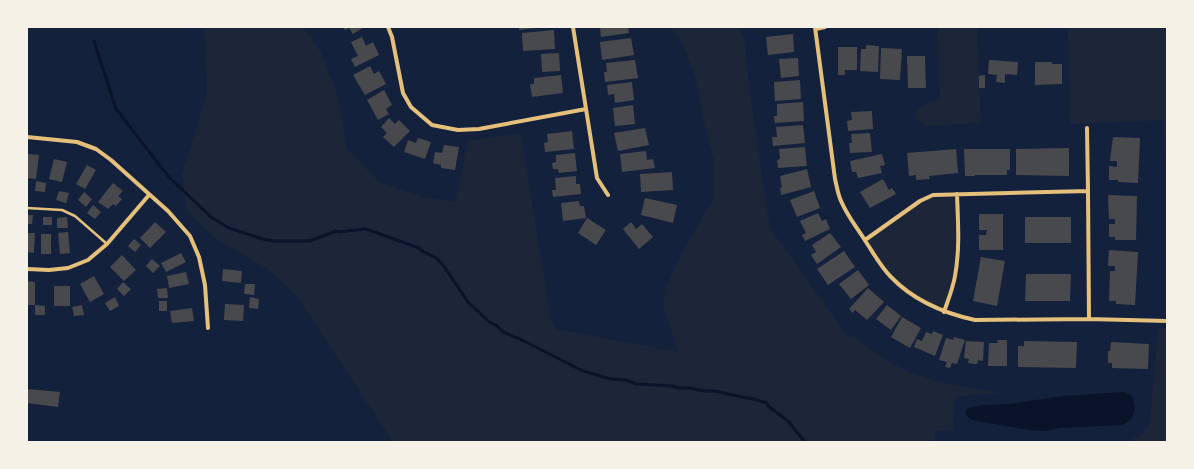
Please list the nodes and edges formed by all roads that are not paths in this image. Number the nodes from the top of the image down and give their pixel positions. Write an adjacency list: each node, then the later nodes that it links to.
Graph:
1 (388, 27): 5 (street)
2 (573, 27): 5 (street)
3 (825, 27): 4 (street)
4 (816, 28): 13 (street)
5 (586, 109): 11 (street)
6 (1088, 128): 8 (street)
7 (27, 137): 10 (street)
8 (1088, 191): 9 (street); 17 (street)
9 (957, 194): 13 (street); 16 (street)
10 (150, 195): 14 (street); 19 (street)
11 (608, 195)
12 (27, 208): 14 (lane)
13 (865, 240): 16 (street)
14 (107, 244): 15 (street)
15 (27, 269)
16 (944, 312): 17 (street)
17 (1089, 319): 18 (street)
18 (1167, 321)
19 (208, 328)

